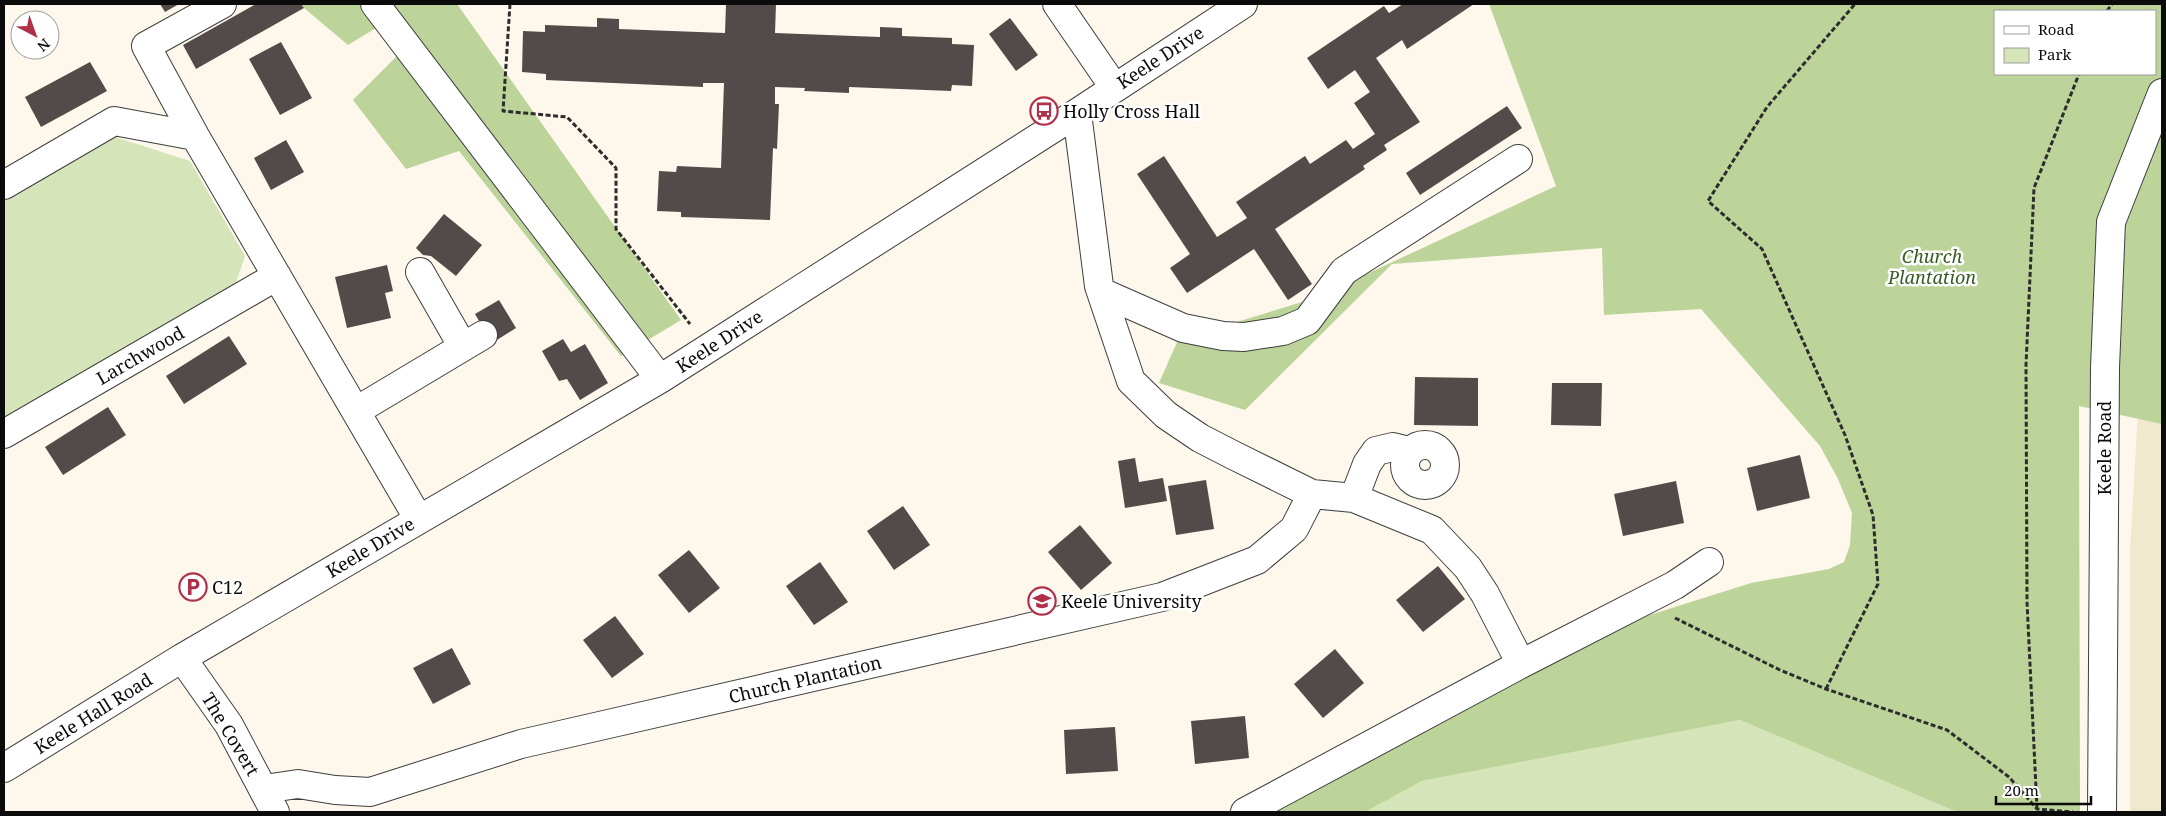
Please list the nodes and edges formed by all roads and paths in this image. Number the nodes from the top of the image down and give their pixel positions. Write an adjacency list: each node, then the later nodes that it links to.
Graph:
1 (222, 4): 11 (street)
2 (375, 4): 18 (street)
3 (510, 4): 17 (path)
4 (1056, 4): 8 (street)
5 (1243, 4): 8 (street, Keele Drive)
6 (1855, 4): 29 (path)
7 (2079, 75): 32 (path)
8 (1114, 87): 10 (street, Keele Drive)
9 (2162, 92): 35 (street, Keele Road)
10 (1078, 113): 16 (street); 17 (street, Keele Drive)
11 (195, 136): 13 (street); 15 (street)
12 (1518, 158): 16 (street)
13 (4, 185)
14 (420, 272): 19 (street)
15 (277, 276): 19 (street); 20 (street, Larchwood)
16 (1101, 292): 22 (street)
17 (709, 348): 18 (street, Keele Drive)
18 (660, 379): 24 (street, Keele Drive)
19 (356, 411): 24 (street)
20 (4, 434)
21 (1409, 451): 23 (street)
22 (1312, 494): 23 (street); 31 (street, Church Plantation)
23 (1354, 498): 28 (street)
24 (418, 518): 27 (street, Keele Drive)
25 (1709, 562): 26 (street)
26 (1642, 601): 28 (street); 29 (path)
27 (182, 658): 30 (street, Keele Hall Road); 31 (street, The Covert)
28 (1522, 664): 33 (street)
29 (1826, 689): 32 (path)
30 (4, 768)
31 (269, 801)
32 (2037, 810): 34 (path)
33 (1245, 812)
34 (2078, 812)
35 (2102, 812)

